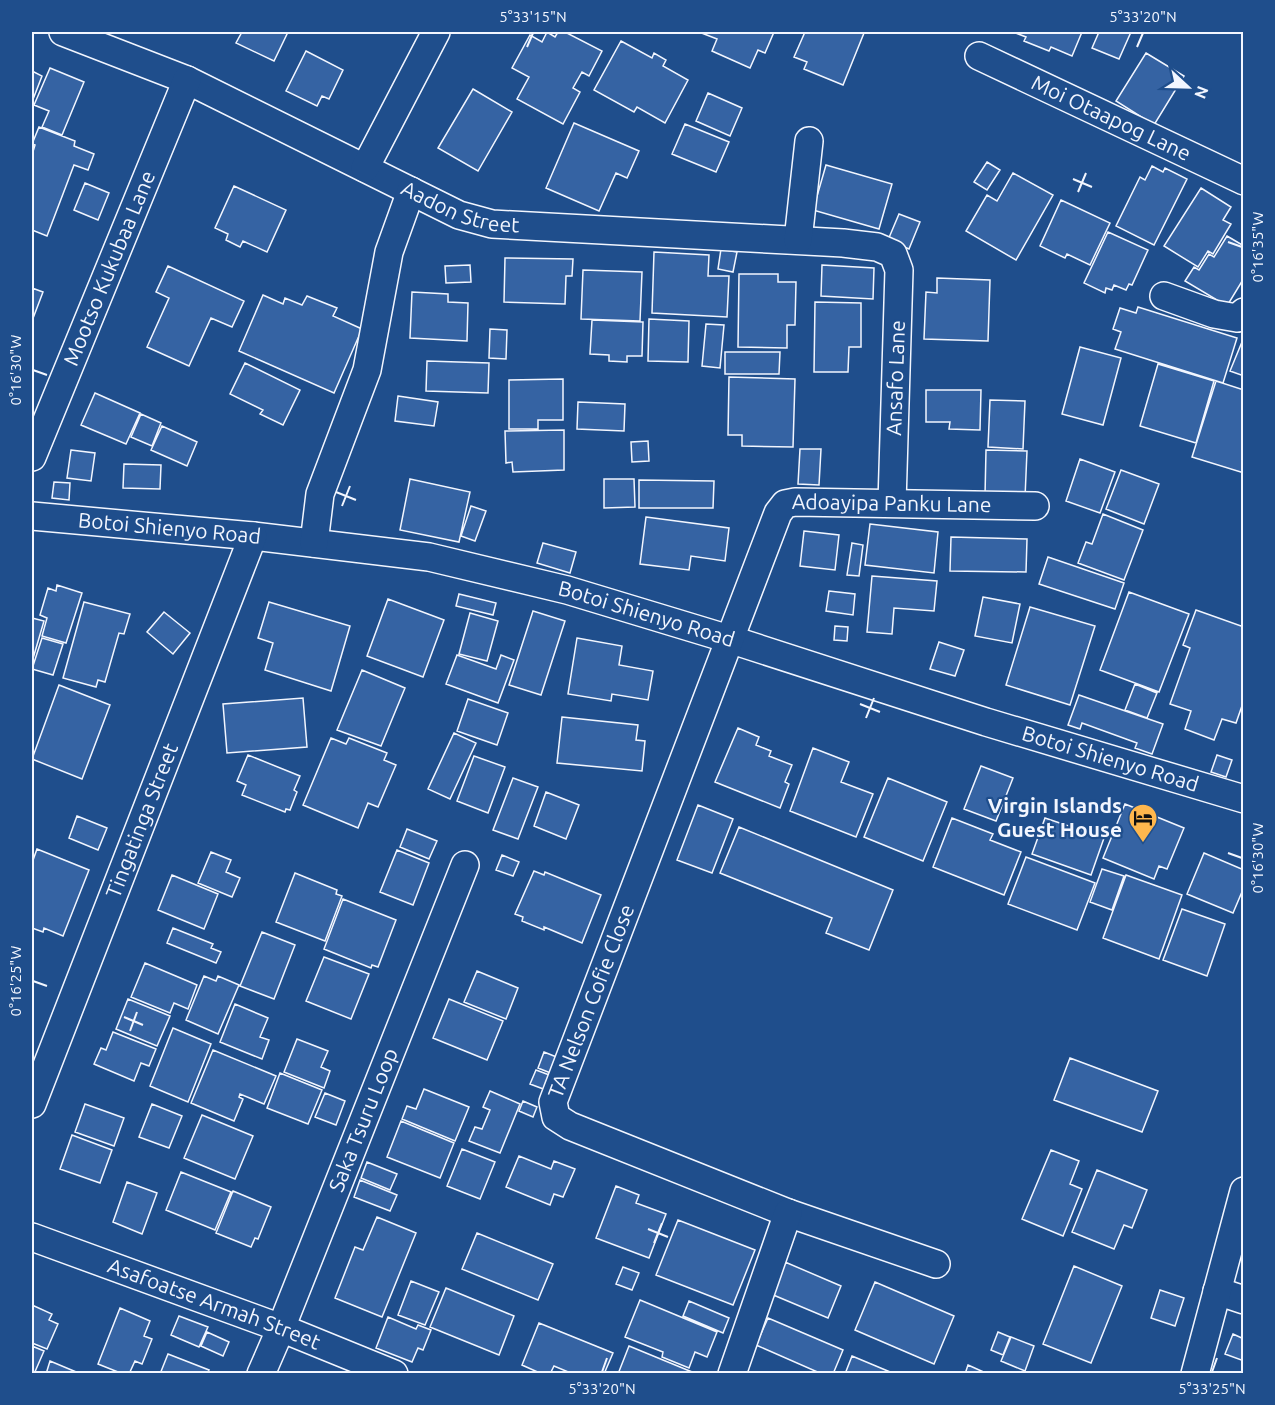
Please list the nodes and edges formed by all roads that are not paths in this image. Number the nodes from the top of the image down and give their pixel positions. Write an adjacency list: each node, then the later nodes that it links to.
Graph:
1 (63, 32): 4 (street, Aadon Street)
2 (436, 32): 6 (street)
3 (979, 56): 7 (street, Moi Otaapog Lane)
4 (187, 80): 6 (street, Aadon Street); 13 (street, Mootso Kukubaa Lane)
5 (809, 141): 9 (street)
6 (365, 168): 8 (street, Aadon Street)
7 (1244, 181)
8 (411, 191): 9 (street, Aadon Street); 18 (street)
9 (798, 240): 10 (street, Aadon Street)
10 (893, 254): 14 (street, Ansafo Lane)
11 (1164, 296): 12 (street)
12 (1244, 312)
13 (32, 457)
14 (892, 504): 15 (street, Adoayipa Panku Lane); 19 (street, Adoayipa Panku Lane)
15 (1035, 506)
16 (32, 516): 17 (street, Botoi Shienyo Road)
17 (253, 536): 18 (street, Botoi Shienyo Road); 22 (street, Tingatinga Street)
18 (314, 543): 19 (street, Botoi Shienyo Road)
19 (729, 639): 20 (street, Botoi Shienyo Road); 24 (street, TA Nelson Cofie Close)
20 (1244, 799)
21 (465, 865): 29 (street, Saka Tsuru Loop)
22 (32, 1104)
23 (1244, 1191): 27 (street)
24 (788, 1213): 26 (street, TA Nelson Cofie Close); 32 (street)
25 (32, 1237): 29 (street, Asafoatse Armah Street)
26 (936, 1264)
27 (1217, 1291): 28 (street); 33 (street)
28 (1244, 1300)
29 (281, 1328): 30 (street, Saka Tsuru Loop); 31 (street, Asafoatse Armah Street)
30 (261, 1374)
31 (393, 1374)
32 (732, 1374)
33 (1195, 1374)

